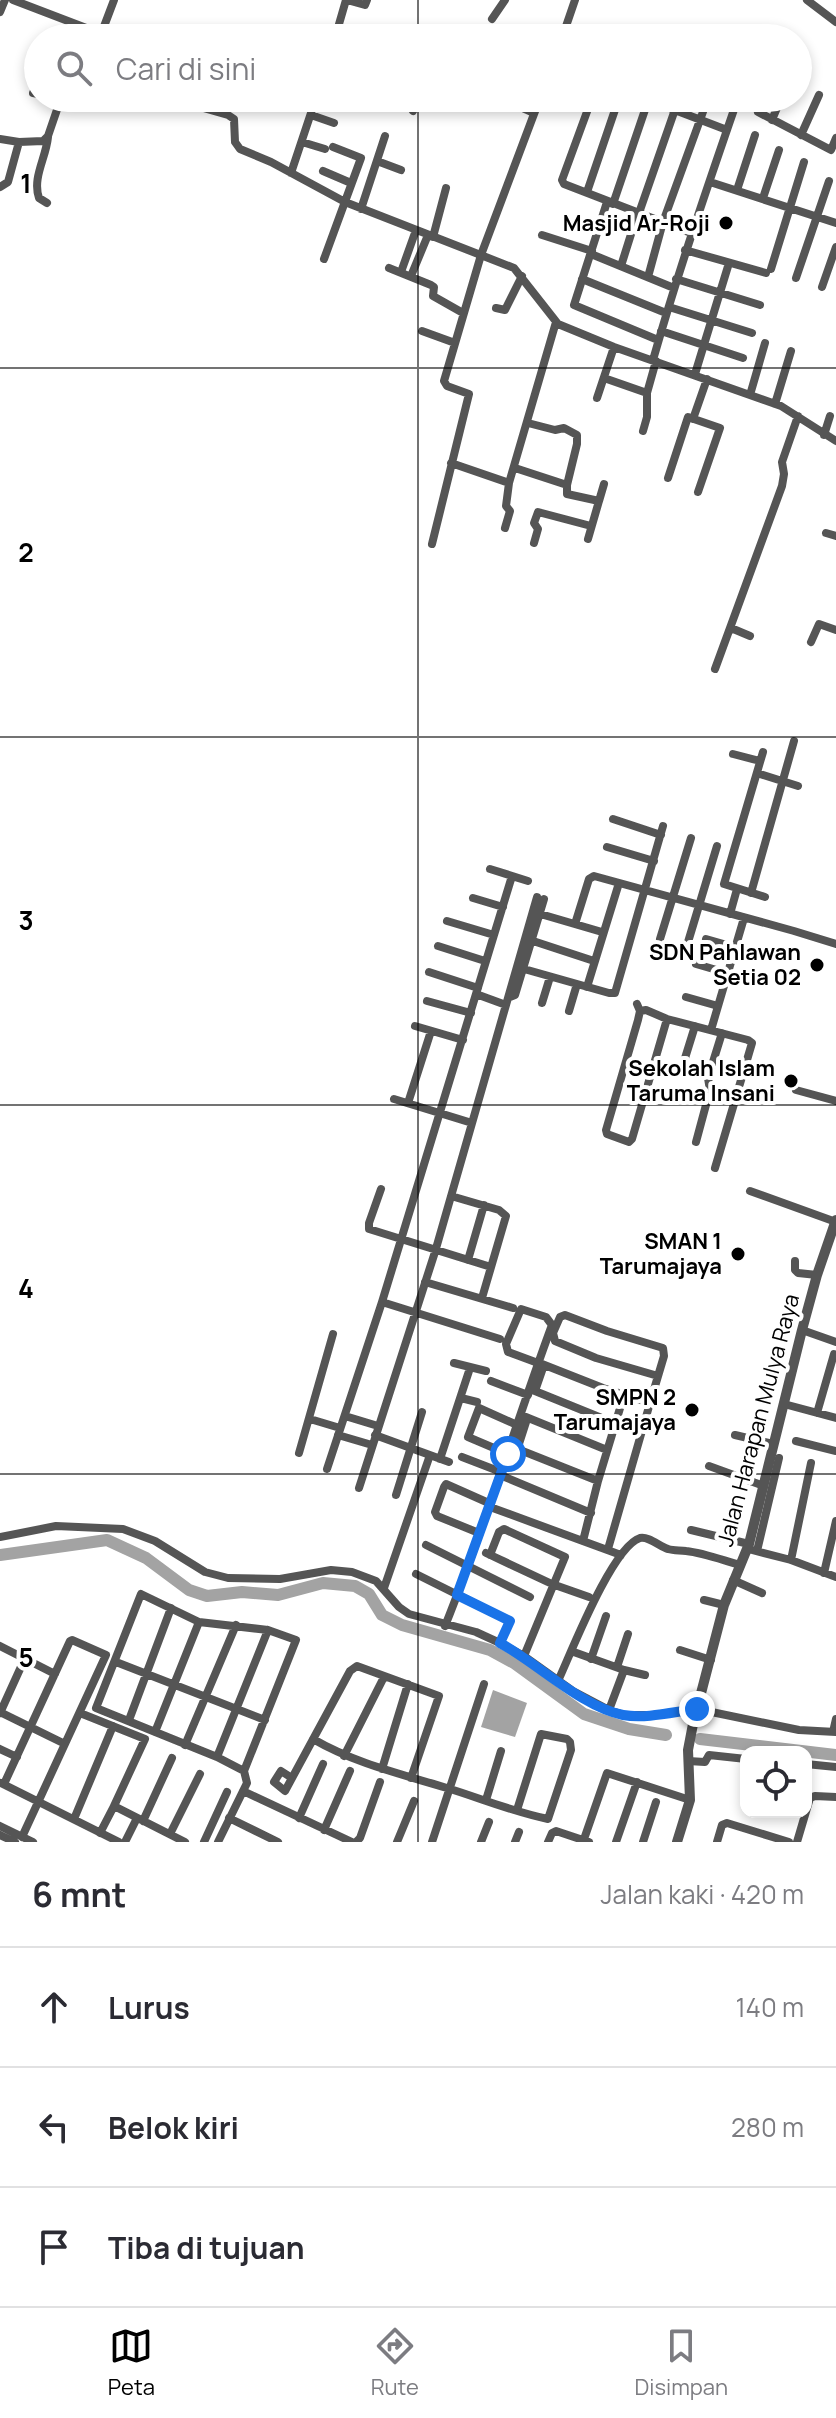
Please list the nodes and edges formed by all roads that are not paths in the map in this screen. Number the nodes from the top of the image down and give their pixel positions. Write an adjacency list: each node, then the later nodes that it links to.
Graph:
1 (5, 0): 9 (street)
2 (13, 0): 12 (street)
3 (114, 0): 13 (street)
4 (347, 0): 5 (street); 14 (street)
5 (367, 0)
6 (505, 0): 10 (street)
7 (575, 0): 15 (street)
8 (807, 0): 11 (street)
9 (0, 12)
10 (492, 19)
11 (836, 22)
12 (72, 24)
13 (105, 24)
14 (339, 24)
15 (567, 24)
16 (819, 95): 17 (street)
17 (812, 111)
18 (56, 112): 39 (street)
19 (217, 112): 51 (street)
20 (312, 112): 32 (street)
21 (587, 112): 58 (street)
22 (614, 112): 58 (street)
23 (642, 112): 62 (street)
24 (675, 112): 65 (street)
25 (678, 112): 33 (street)
26 (703, 112): 33 (street)
27 (733, 112): 36 (street)
28 (758, 112): 34 (street)
29 (775, 112): 34 (street)
30 (811, 112): 38 (street)
31 (534, 113): 76 (street)
32 (311, 115): 35 (street); 44 (street)
33 (700, 120): 36 (street); 67 (street)
34 (772, 120): 38 (street)
35 (334, 123)
36 (727, 130): 53 (street)
37 (755, 135): 57 (street)
38 (801, 135): 46 (street)
39 (48, 136): 43 (street); 61 (street)
40 (385, 136): 47 (street)
41 (836, 138): 46 (street)
42 (0, 139): 43 (street)
43 (19, 142): 55 (street)
44 (302, 142): 51 (street); 54 (street)
45 (779, 150): 59 (street)
46 (834, 152)
47 (377, 161): 49 (street); 64 (street)
48 (804, 162): 63 (street)
49 (401, 170)
50 (323, 171): 54 (street)
51 (291, 173): 60 (street)
52 (829, 181): 66 (street)
53 (710, 182): 57 (street); 70 (street)
54 (351, 183): 60 (street)
55 (0, 187)
56 (446, 188): 72 (street)
57 (737, 190): 59 (street)
58 (587, 192): 62 (street)
59 (763, 198): 63 (street)
60 (345, 202): 64 (street); 77 (street)
61 (47, 203)
62 (610, 203): 65 (street); 75 (street)
63 (790, 206): 66 (street); 78 (street)
64 (361, 209): 69 (street)
65 (638, 213): 67 (street); 79 (street)
66 (816, 215): 68 (street); 84 (street)
67 (663, 222): 70 (street); 83 (street)
68 (836, 223)
69 (416, 230): 72 (street); 81 (street)
70 (691, 233): 74 (street)
71 (542, 235): 75 (street)
72 (430, 236): 76 (street); 81 (street)
73 (836, 247): 87 (street)
74 (685, 250): 78 (street); 86 (street)
75 (592, 253): 79 (street); 85 (street)
76 (481, 255): 82 (street); 92 (street)
77 (324, 259)
78 (729, 263): 88 (street)
79 (621, 266): 83 (street)
80 (389, 268): 81 (street)
81 (406, 274): 92 (street)
82 (522, 276): 90 (street); 94 (street)
83 (648, 277): 86 (street)
84 (796, 278)
85 (582, 279): 91 (street); 97 (street)
86 (675, 283): 88 (street); 91 (street)
87 (822, 287)
88 (720, 293): 89 (street); 93 (street)
89 (760, 305)
90 (496, 308)
91 (668, 310): 93 (street); 97 (street)
92 (463, 313): 98 (street)
93 (712, 321): 96 (street); 100 (street)
94 (556, 322): 101 (street); 115 (street)
95 (422, 331): 98 (street)
96 (752, 333)
97 (660, 336): 100 (street); 104 (street)
98 (455, 343): 119 (street)
99 (765, 343): 109 (street)
100 (704, 346): 103 (street); 105 (street)
101 (614, 347): 104 (street); 106 (street)
102 (791, 351): 111 (street)
103 (743, 358)
104 (654, 361): 105 (street); 108 (street)
105 (695, 374): 107 (street)
106 (604, 378): 108 (street); 110 (street)
107 (707, 379): 109 (street); 114 (street)
108 (647, 393): 116 (street)
109 (750, 395): 111 (street)
110 (597, 398)
111 (775, 404): 112 (street)
112 (798, 416): 117 (street); 134 (street)
113 (830, 416): 117 (street)
114 (693, 419): 121 (street); 125 (street)
115 (528, 423): 120 (street); 124 (street)
116 (643, 431)
117 (824, 435): 118 (street)
118 (836, 441)
119 (451, 463): 122 (street); 133 (street)
120 (515, 468): 122 (street); 124 (street)
121 (668, 478)
122 (509, 483): 128 (street)
123 (604, 484): 126 (street)
124 (567, 485): 126 (street)
125 (698, 492)
126 (599, 501): 127 (street)
127 (591, 526): 131 (street); 132 (street)
128 (505, 528)
129 (826, 533): 130 (street)
130 (836, 536)
131 (588, 539)
132 (534, 543)
133 (432, 544)
134 (731, 628): 136 (street); 138 (street)
135 (836, 630): 137 (street)
136 (750, 636)
137 (811, 642)
138 (715, 669)
139 (794, 741): 142 (street)
140 (733, 754): 141 (street)
141 (757, 773): 142 (street); 154 (street)
142 (784, 781): 143 (street); 155 (street)
143 (798, 786)
144 (613, 819): 148 (street)
145 (691, 838): 156 (street)
146 (717, 846): 160 (street)
147 (607, 847): 148 (street)
148 (654, 861): 153 (street)
149 (490, 869): 150 (street)
150 (512, 876): 151 (street); 161 (street)
151 (528, 881)
152 (619, 883): 153 (street); 166 (street); 167 (street)
153 (646, 889): 156 (street); 183 (street)
154 (737, 889): 155 (street); 163 (street)
155 (751, 893): 157 (street)
156 (673, 897): 160 (street); 169 (street)
157 (765, 897)
158 (473, 898): 161 (street)
159 (541, 898): 162 (street)
160 (698, 905): 163 (street); 175 (street)
161 (503, 907): 168 (street)
162 (536, 912): 166 (street); 171 (street)
163 (730, 914): 164 (street)
164 (744, 918): 172 (street); 174 (street)
165 (447, 921): 168 (street)
166 (575, 924): 167 (street)
167 (602, 932): 177 (street)
168 (494, 935): 176 (street)
169 (660, 939)
170 (706, 939): 174 (street)
171 (528, 940): 177 (street); 179 (street)
172 (836, 944)
173 (438, 946): 176 (street)
174 (734, 947): 181 (street)
175 (685, 952)
176 (485, 961): 184 (street)
177 (594, 961): 183 (street)
178 (696, 964): 181 (street)
179 (521, 968): 182 (street); 187 (street)
180 (429, 972): 184 (street)
181 (727, 973): 189 (street)
182 (550, 977): 183 (street); 188 (street)
183 (582, 986): 190 (street)
184 (477, 991): 187 (street); 191 (street)
185 (686, 997): 189 (street)
186 (427, 1001): 191 (street)
187 (508, 1001): 207 (street)
188 (542, 1003)
189 (718, 1006): 195 (street)
190 (569, 1011)
191 (471, 1013): 198 (street)
192 (667, 1019): 192 (street); 194 (street)
193 (415, 1026): 196 (street)
194 (695, 1026): 195 (street); 199 (street)
195 (711, 1030): 197 (street)
196 (431, 1031): 198 (street); 205 (street)
197 (722, 1033): 200 (street); 202 (street)
198 (463, 1040): 206 (street)
199 (681, 1071)
200 (710, 1090): 202 (street); 208 (street)
201 (796, 1090): 204 (street)
202 (737, 1097): 209 (street)
203 (394, 1099): 205 (street)
204 (836, 1101)
205 (408, 1103): 206 (street)
206 (439, 1113): 207 (street); 215 (street)
207 (472, 1123): 212 (street)
208 (696, 1142)
209 (715, 1168)
210 (381, 1189): 215 (street)
211 (750, 1191): 214 (street)
212 (451, 1196): 213 (street); 216 (street)
213 (484, 1205): 217 (street); 219 (street)
214 (836, 1221): 220 (street, Jalan Harapan Mulya Raya)
215 (400, 1240): 216 (street); 223 (street)
216 (435, 1252): 217 (street); 221 (street)
217 (468, 1260): 219 (street)
218 (795, 1261): 220 (street)
219 (491, 1267): 222 (street)
220 (817, 1275): 226 (street, Jalan Harapan Mulya Raya)
221 (425, 1282): 222 (street); 225 (street)
222 (482, 1298): 224 (street)
223 (382, 1302): 225 (street); 246 (street)
224 (513, 1308)
225 (415, 1313): 228 (street); 252 (street)
226 (802, 1330): 229 (street); 243 (street, Jalan Harapan Mulya Raya)
227 (333, 1334): 249 (street)
228 (500, 1339)
229 (836, 1342)
230 (836, 1355): 237 (street)
231 (454, 1363): 233 (street)
232 (541, 1364): 232 (street); 238 (street); 239 (street)
233 (470, 1368): 234 (street); 240 (street)
234 (486, 1371)
235 (658, 1376): 235 (street); 242 (street)
236 (491, 1381): 238 (street)
237 (831, 1382): 245 (street)
238 (531, 1392): 247 (street); 250 (street)
239 (624, 1395): 242 (street); 250 (street)
240 (461, 1398): 241 (street); 263 (street)
241 (477, 1402)
242 (650, 1403): 283 (street)
243 (784, 1404): 245 (street); 256 (street, Jalan Harapan Mulya Raya)
244 (422, 1412): 258 (street)
245 (817, 1413): 248 (street)
246 (345, 1416): 252 (street); 253 (street)
247 (524, 1417): 251 (street); 259 (street); 260 (street)
248 (836, 1418)
249 (310, 1419): 253 (street); 262 (street)
250 (614, 1423): 260 (street)
251 (517, 1425): 259 (street); 259 (street)
252 (377, 1430): 257 (street); 258 (street)
253 (339, 1431): 257 (street); 268 (street)
254 (735, 1435): 256 (street)
255 (796, 1441): 261 (street)
256 (773, 1444): 271 (street, Jalan Harapan Mulya Raya)
257 (372, 1445): 272 (street)
258 (410, 1449): 263 (street); 273 (street)
259 (512, 1450): 269 (street); 270 (street)
260 (607, 1450): 270 (street)
261 (836, 1451)
262 (299, 1453)
263 (430, 1455): 293 (street)
264 (462, 1457): 269 (street)
265 (779, 1458): 282 (street)
266 (811, 1463): 285 (street)
267 (709, 1466): 271 (street)
268 (327, 1469)
269 (500, 1474): 274 (street); 275 (street)
270 (598, 1481): 275 (street)
271 (764, 1486): 282 (street, Jalan Harapan Mulya Raya)
272 (359, 1488)
273 (396, 1495)
274 (490, 1505): 278 (street); 278 (street); 280 (street)
275 (591, 1513): 280 (street)
276 (836, 1521): 288 (street)
277 (691, 1530): 282 (street)
278 (479, 1533): 287 (street)
279 (0, 1537): 293 (street)
280 (583, 1541): 283 (street)
281 (426, 1545): 287 (street)
282 (751, 1548): 285 (street); 286 (street, Jalan Harapan Mulya Raya)
283 (608, 1549): 284 (street)
284 (621, 1555): 286 (street); 310 (street)
285 (791, 1560): 288 (street)
286 (740, 1565): 291 (street, Jalan Harapan Mulya Raya)
287 (467, 1566): 295 (street); 296 (street)
288 (824, 1573): 290 (street)
289 (416, 1574): 295 (street)
290 (836, 1577)
291 (733, 1580): 294 (street); 299 (street, Jalan Harapan Mulya Raya)
292 (552, 1584): 292 (street); 297 (street); 311 (street)
293 (384, 1588): 304 (street)
294 (762, 1593)
295 (457, 1595): 304 (street); 307 (street)
296 (530, 1597)
297 (589, 1597)
298 (704, 1600): 299 (street)
299 (724, 1605): 314 (street, Jalan Harapan Mulya Raya)
300 (171, 1608): 302 (street); 315 (street); 318 (street)
301 (606, 1616): 313 (street)
302 (199, 1622): 303 (street); 322 (street)
303 (236, 1625): 305 (street); 325 (street)
304 (445, 1626): 307 (street)
305 (268, 1630): 326 (street); 333 (street)
306 (628, 1634): 316 (street)
307 (500, 1643): 311 (street)
308 (0, 1646): 312 (street)
309 (680, 1650): 314 (street)
310 (571, 1651): 313 (street); 321 (street)
311 (524, 1656): 321 (street)
312 (25, 1658): 317 (street); 329 (street)
313 (591, 1659): 316 (street)
314 (711, 1660): 327 (street, Jalan Harapan Mulya Raya)
315 (116, 1662): 318 (street); 332 (street)
316 (620, 1668): 319 (street); 328 (street)
317 (55, 1674): 330 (street); 335 (street)
318 (147, 1674): 322 (street); 332 (street)
319 (645, 1675)
320 (384, 1677): 323 (street); 338 (street); 344 (street)
321 (558, 1681): 328 (street)
322 (173, 1684): 325 (street); 336 (street)
323 (408, 1684): 352 (street); 357 (street)
324 (484, 1684): 361 (street)
325 (205, 1697): 326 (street); 340 (street)
326 (235, 1708): 333 (street); 346 (street)
327 (697, 1709): 328 (street); 337 (street); 343 (street, Jalan Harapan Mulya Raya)
328 (609, 1710)
329 (0, 1712): 335 (street)
330 (80, 1713): 334 (street); 339 (street)
331 (836, 1719): 337 (street)
332 (129, 1720): 336 (street)
333 (265, 1720): 353 (street)
334 (113, 1726): 370 (street); 374 (street)
335 (30, 1728): 339 (street); 345 (street)
336 (155, 1732): 340 (street)
337 (834, 1732)
338 (313, 1739): 344 (street); 356 (street)
339 (65, 1744): 368 (street)
340 (185, 1745): 346 (street)
341 (0, 1749): 345 (street)
342 (501, 1751): 365 (street)
343 (688, 1755): 348 (street); 366 (street)
344 (344, 1756): 352 (street)
345 (17, 1757): 360 (street)
346 (217, 1757): 353 (street)
347 (172, 1758): 375 (street)
348 (740, 1758)
349 (323, 1764): 373 (street)
350 (812, 1765): 351 (street)
351 (836, 1767)
352 (382, 1769): 357 (street)
353 (244, 1771): 362 (street)
354 (350, 1771): 378 (street)
355 (200, 1774): 380 (street)
356 (292, 1778)
357 (411, 1778): 361 (street)
358 (380, 1782): 386 (street)
359 (637, 1782): 366 (street); 387 (street); 400 (street)
360 (2, 1783): 368 (street)
361 (449, 1788): 365 (street); 396 (street)
362 (243, 1791): 372 (street); 373 (street)
363 (227, 1792): 392 (street)
364 (836, 1797): 405 (street)
365 (486, 1800): 371 (street)
366 (690, 1800): 402 (street)
367 (414, 1801): 395 (street)
368 (39, 1802): 374 (street); 384 (street)
369 (656, 1802): 401 (street)
370 (114, 1806): 375 (street); 382 (street)
371 (517, 1810): 371 (street)
372 (229, 1818): 393 (street); 394 (street)
373 (299, 1818): 378 (street)
374 (74, 1819): 382 (street)
375 (140, 1819): 380 (street); 390 (street)
376 (489, 1822): 397 (street)
377 (0, 1826): 384 (street)
378 (324, 1830): 385 (street)
379 (519, 1832): 398 (street)
380 (170, 1834): 391 (street)
381 (0, 1835): 384 (street)
382 (105, 1837): 389 (street)
383 (755, 1837): 403 (street); 404 (street)
384 (19, 1839): 388 (street)
385 (339, 1840): 386 (street)
386 (359, 1841)
387 (585, 1841): 399 (street)
388 (33, 1842)
389 (119, 1842)
390 (125, 1842)
391 (185, 1842)
392 (204, 1842)
393 (218, 1842)
394 (278, 1842)
395 (397, 1842)
396 (432, 1842)
397 (481, 1842)
398 (515, 1842)
399 (548, 1842)
400 (616, 1842)
401 (643, 1842)
402 (677, 1842)
403 (717, 1842)
404 (789, 1842)
405 (797, 1842)

